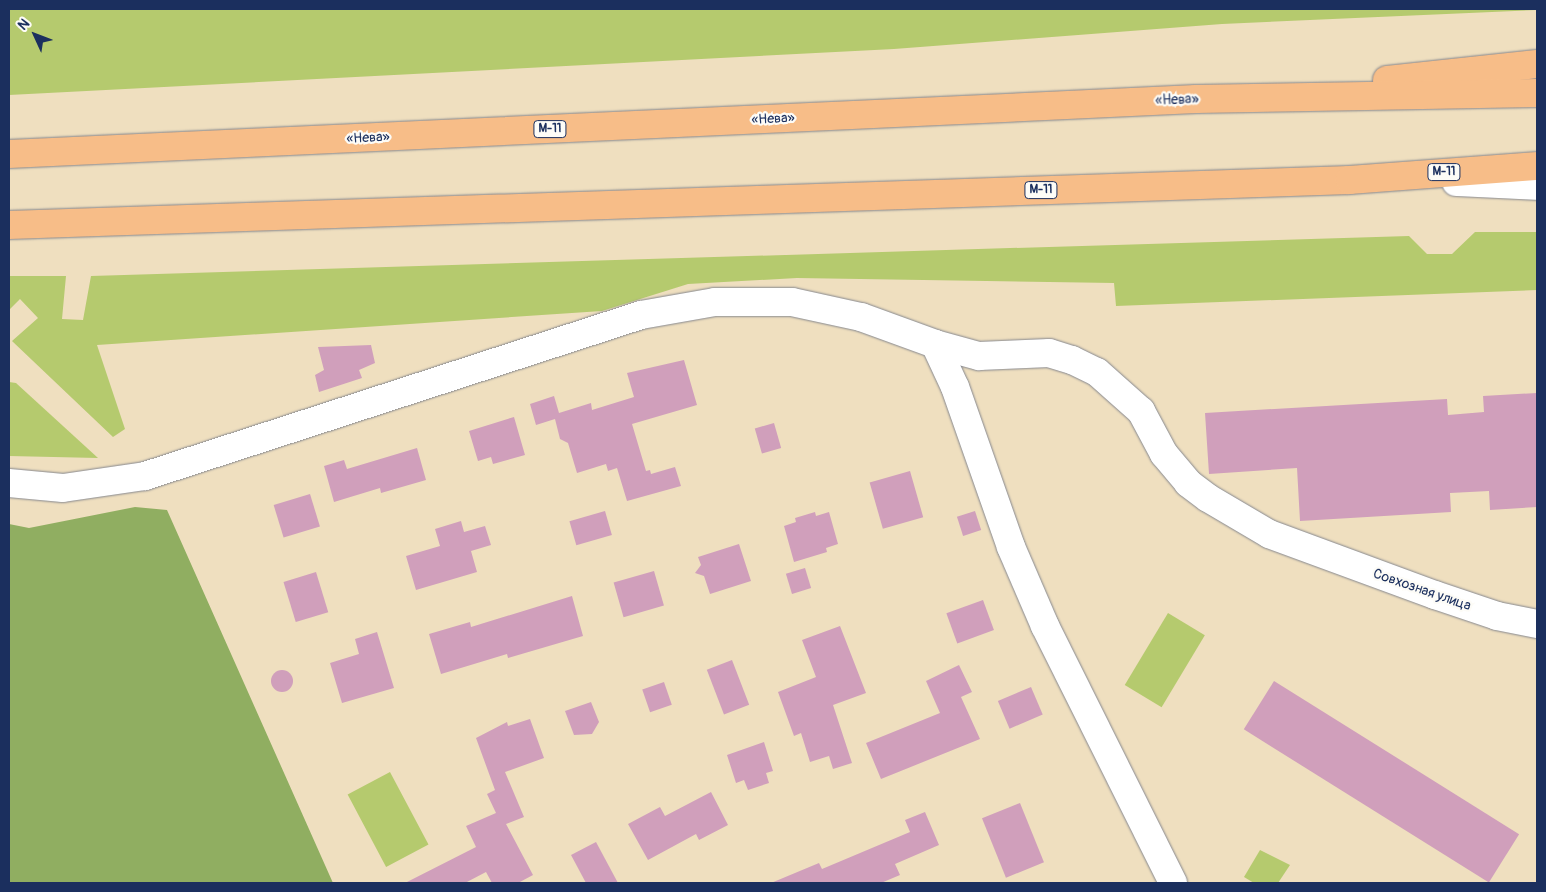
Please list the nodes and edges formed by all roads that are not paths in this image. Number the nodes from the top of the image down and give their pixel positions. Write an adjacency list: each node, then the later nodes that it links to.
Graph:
1 (1537, 64): 3 (highway)
2 (1537, 93): 3 (highway, «Нева» / М-11)
3 (1196, 99): 4 (highway, «Нева» / М-11)
4 (9, 154)
5 (1537, 166): 6 (highway, М-11)
6 (1350, 180): 7 (street); 8 (highway, М-11)
7 (1537, 186)
8 (9, 225)
9 (935, 344): 10 (street, Совхозная улица); 11 (street, Совхозная улица); 12 (street)
10 (9, 483)
11 (1537, 624)
12 (1173, 883)

